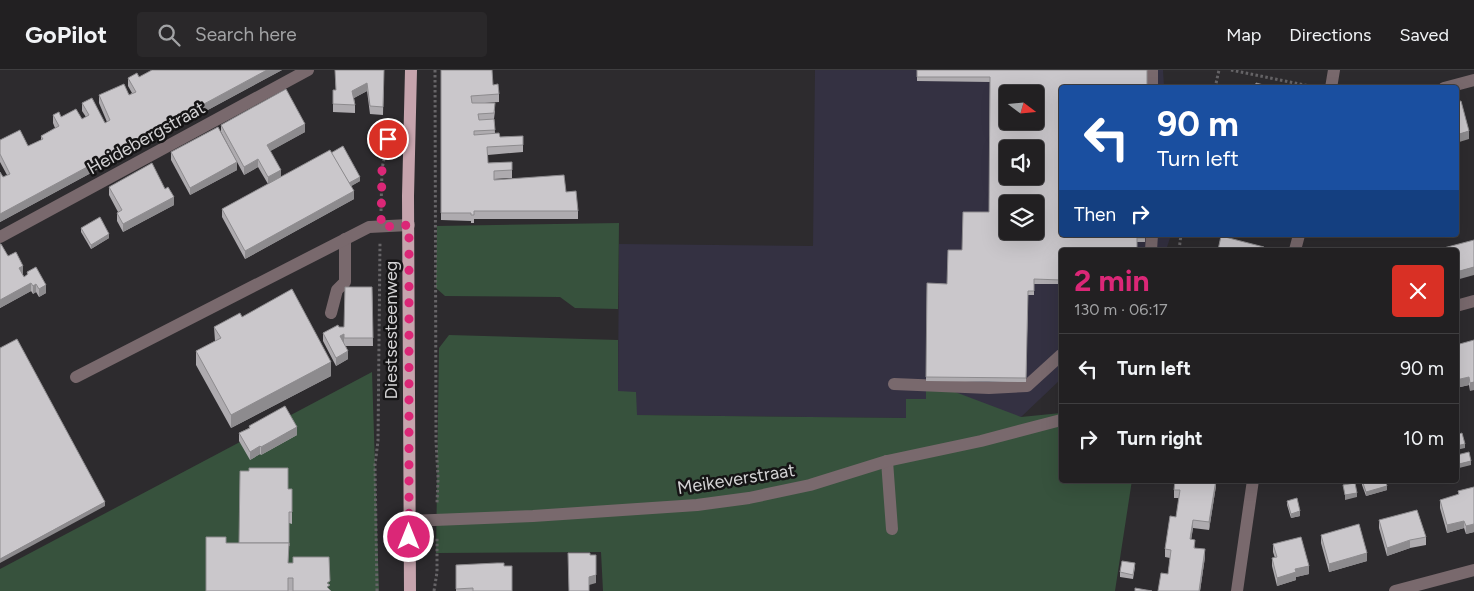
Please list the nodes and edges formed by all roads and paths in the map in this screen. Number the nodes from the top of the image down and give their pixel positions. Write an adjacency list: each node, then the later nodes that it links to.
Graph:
1 (308, 70): 17 (street, Heidebergstraat)
2 (411, 70): 15 (main road, Diestsesteenweg)
3 (435, 70): 28 (path)
4 (1152, 70): 9 (street)
5 (1219, 70): 10 (path)
6 (1231, 70): 11 (path)
7 (1334, 70): 12 (street)
8 (1474, 80): 13 (street)
9 (1152, 85)
10 (1216, 85)
11 (1304, 85)
12 (1332, 85)
13 (1455, 85)
14 (391, 122): 16 (path)
15 (409, 225): 16 (street); 29 (main road, Diestsesteenweg)
16 (381, 227): 18 (street); 33 (path)
17 (0, 237)
18 (345, 239): 21 (street); 23 (street)
19 (1474, 301): 20 (street)
20 (1459, 305)
21 (331, 313)
22 (1059, 357): 24 (street)
23 (76, 377)
24 (894, 384)
25 (1059, 421): 26 (street, Meikeverstraat)
26 (887, 461): 29 (street, Meikeverstraat); 30 (street)
27 (1253, 483): 36 (street)
28 (437, 494)
29 (409, 521): 34 (main road, Diestsesteenweg)
30 (892, 529)
31 (437, 549): 35 (path)
32 (1474, 570): 37 (street)
33 (376, 591)
34 (410, 591)
35 (434, 591)
36 (1237, 591)
37 (1395, 591)

